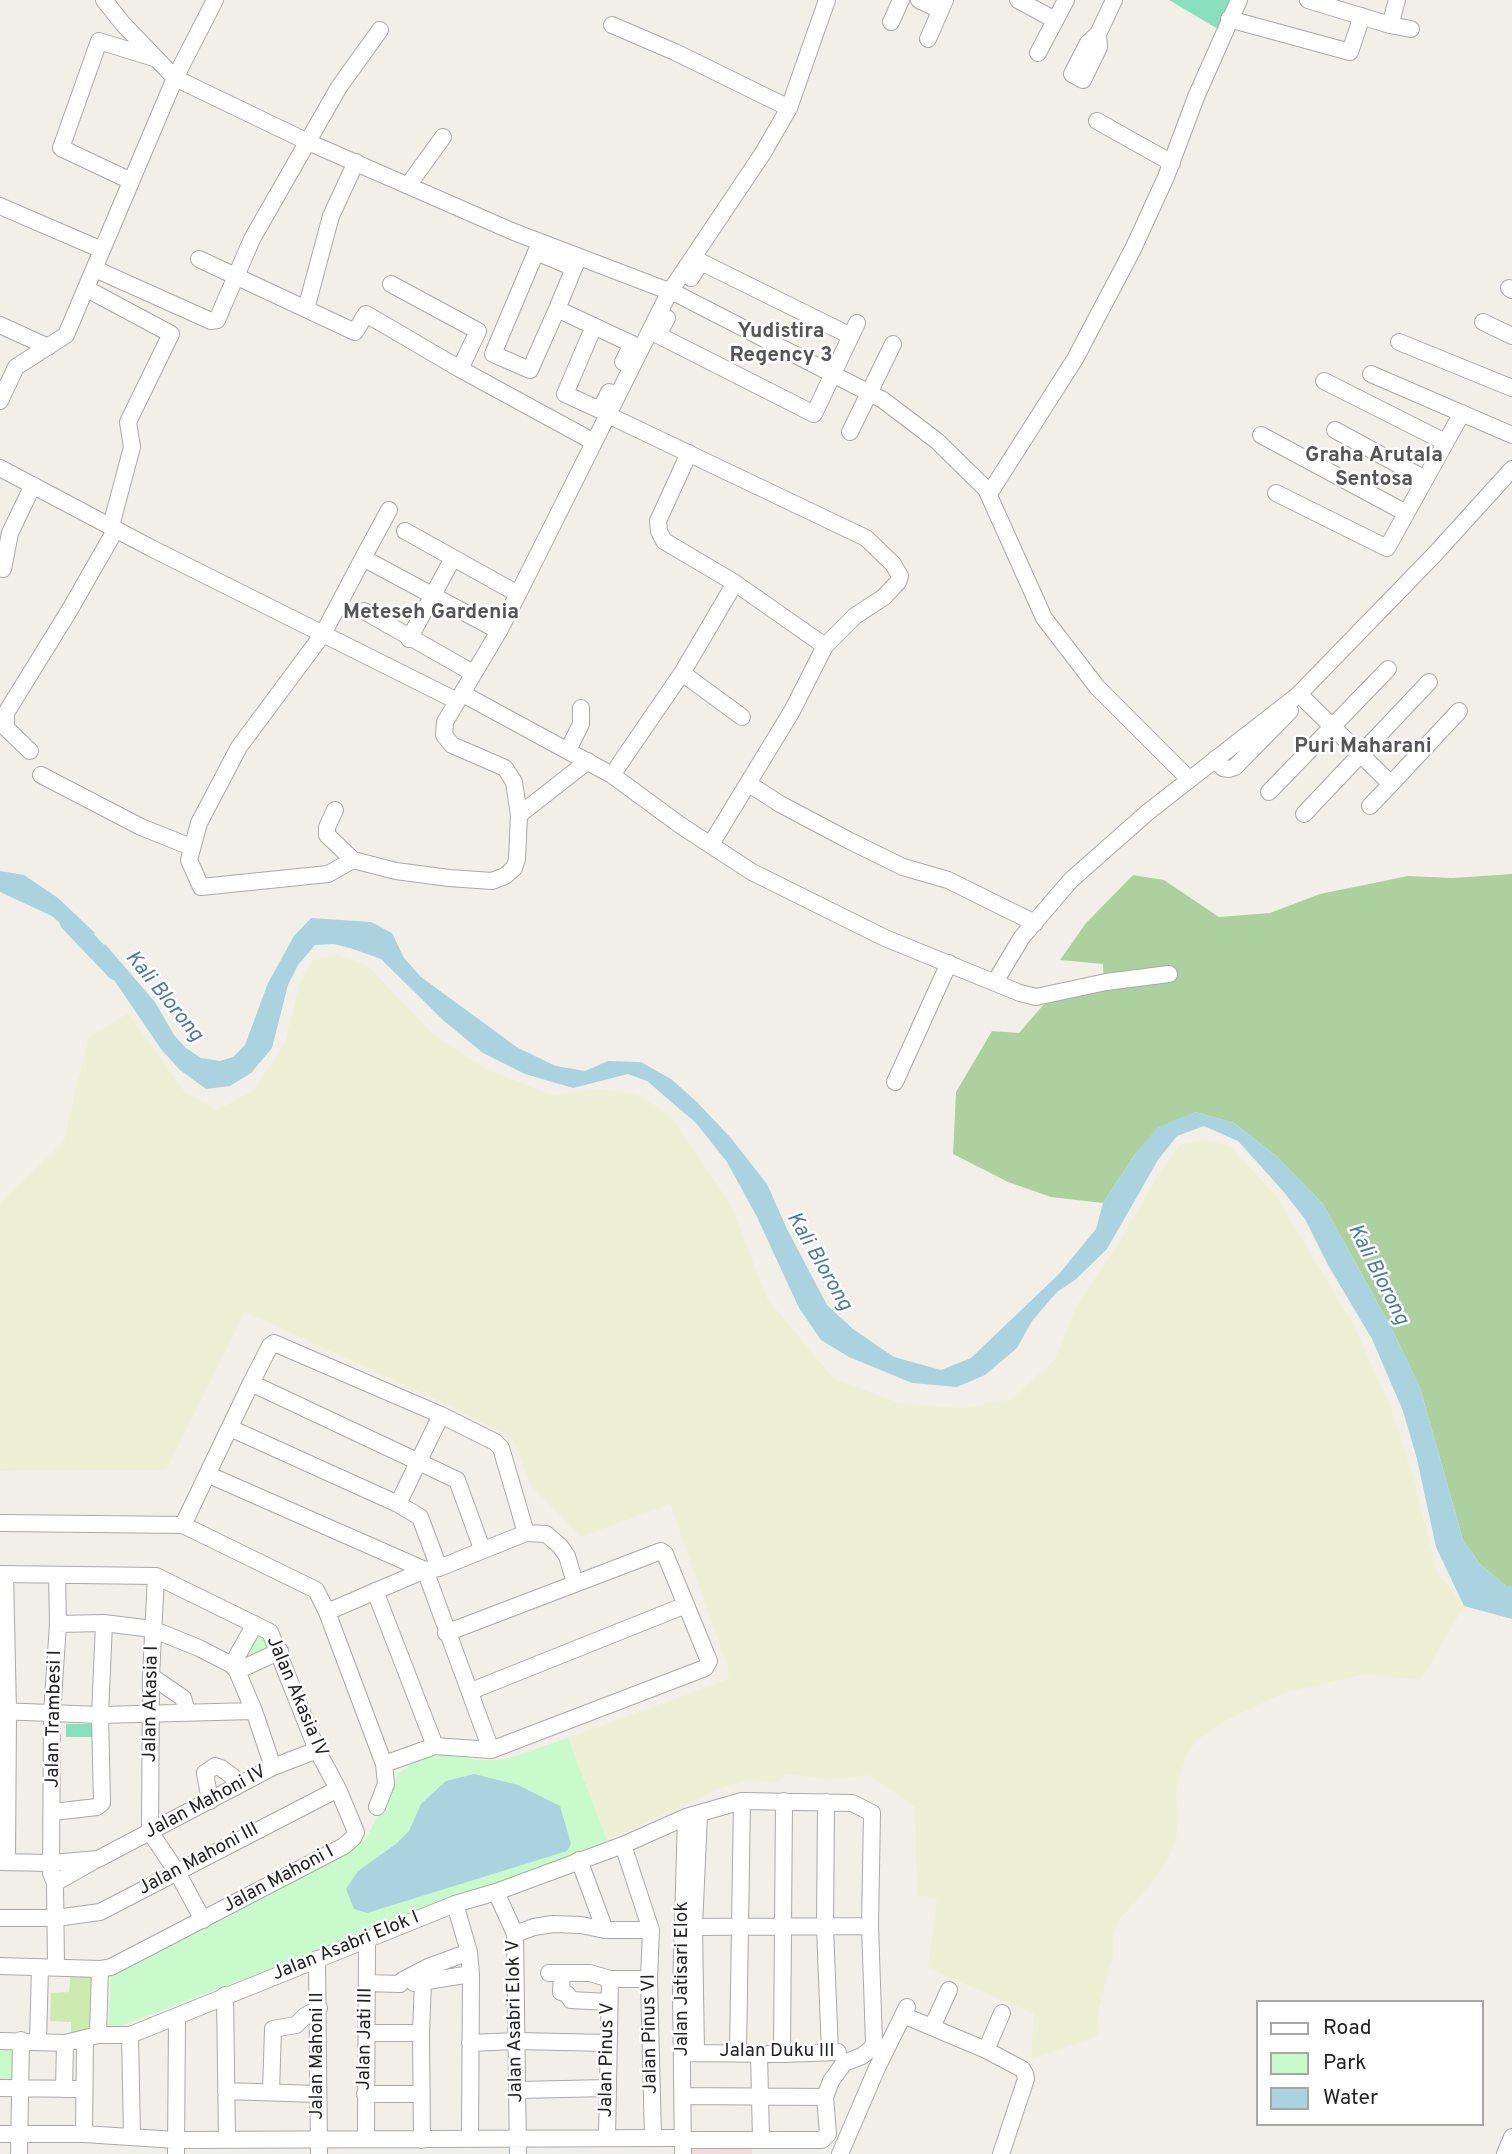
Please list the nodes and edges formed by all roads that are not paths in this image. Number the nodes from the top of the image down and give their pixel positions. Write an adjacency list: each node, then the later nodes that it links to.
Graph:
1 (104, 0): 24 (street)
2 (215, 0): 25 (street)
3 (901, 0): 16 (street)
4 (919, 0): 12 (street)
5 (1018, 0): 15 (street)
6 (1066, 0): 15 (street)
7 (1114, 0): 21 (street)
8 (1239, 0): 14 (street)
9 (1307, 0): 13 (street)
10 (1397, 0): 17 (street)
11 (823, 1): 26 (street)
12 (943, 5): 22 (street)
13 (1362, 16): 14 (street); 17 (street)
14 (1229, 19): 31 (street)
15 (1055, 20): 23 (street)
16 (891, 22)
17 (1390, 24): 19 (street)
18 (612, 25): 26 (street)
19 (1411, 29)
20 (380, 30): 29 (street)
21 (1098, 34)
22 (928, 39)
23 (1038, 53)
24 (156, 58): 25 (street); 32 (street)
25 (175, 78): 29 (street); 32 (street)
26 (789, 108): 42 (street)
27 (1097, 121): 31 (street)
28 (443, 137): 33 (street)
29 (308, 142): 30 (street); 39 (street)
30 (356, 162): 33 (street); 43 (street)
31 (1172, 163): 73 (street)
32 (131, 181): 35 (street)
33 (409, 184): 37 (street)
34 (0, 206): 35 (street)
35 (103, 250): 38 (street)
36 (199, 260): 39 (street)
37 (577, 262): 42 (street); 44 (street); 44 (street)
38 (95, 268): 39 (street); 41 (street)
39 (234, 278): 43 (street)
40 (391, 284): 52 (street)
41 (87, 289): 51 (street); 76 (street)
42 (675, 296): 54 (street); 54 (street); 54 (street); 60 (street)
43 (306, 309): 52 (street)
44 (557, 309): 47 (street)
45 (1483, 322): 48 (street)
46 (0, 325): 51 (street)
47 (594, 326): 47 (street)
48 (1512, 336)
49 (1399, 342): 56 (street)
50 (892, 344): 57 (street)
51 (48, 347): 58 (street)
52 (460, 369): 65 (street)
53 (1371, 374): 59 (street)
54 (833, 376): 57 (street)
55 (1324, 381): 66 (street)
56 (1512, 387)
57 (869, 393): 62 (street); 73 (street)
58 (0, 401)
59 (1461, 413): 64 (street); 66 (street)
60 (608, 415): 65 (street); 67 (street)
61 (1335, 430): 70 (street)
62 (850, 432)
63 (1261, 435): 75 (street)
64 (1512, 435)
65 (594, 442): 82 (street)
66 (1446, 442): 70 (street)
67 (689, 453): 81 (street); 88 (street)
68 (0, 468): 71 (street)
69 (1512, 469): 103 (street)
70 (1425, 479): 75 (street)
71 (33, 485): 76 (street); 80 (street)
72 (1276, 493): 75 (street)
73 (989, 494): 107 (street)
74 (389, 510): 78 (street)
75 (1406, 513)
76 (114, 528): 86 (street); 101 (street)
77 (405, 531): 79 (street)
78 (363, 558): 83 (street); 86 (street)
79 (453, 558): 82 (street); 83 (street)
80 (3, 569)
81 (735, 583): 88 (street); 92 (street)
82 (518, 594): 85 (street)
83 (432, 597): 85 (street); 87 (street)
84 (364, 611): 87 (street)
85 (499, 631): 91 (street)
86 (323, 634): 94 (street); 116 (street)
87 (409, 639): 91 (street)
88 (825, 646): 108 (street)
89 (1347, 656): 95 (street)
90 (1388, 669): 99 (street)
91 (473, 673): 94 (street)
92 (682, 673): 98 (street); 106 (street)
93 (1429, 682): 102 (street)
94 (460, 698): 100 (street); 114 (street)
95 (1303, 698): 99 (street); 103 (street)
96 (581, 708): 100 (street)
97 (1459, 711): 109 (street)
98 (742, 717)
99 (1332, 726): 102 (street); 110 (street)
100 (568, 750): 104 (street)
101 (30, 751)
102 (1362, 754): 109 (street); 113 (street)
103 (1215, 759): 107 (street)
104 (588, 761): 106 (street); 114 (street)
105 (41, 775): 116 (street)
106 (612, 775): 115 (street)
107 (1189, 779): 118 (street)
108 (749, 784): 115 (street); 118 (street)
109 (1391, 784): 111 (street)
110 (1269, 792)
111 (1370, 806)
112 (335, 810): 117 (street)
113 (1304, 814)
114 (519, 815): 117 (street)
115 (711, 844): 119 (street)
116 (191, 847): 117 (street)
117 (353, 860)
118 (1035, 923): 121 (street)
119 (949, 962): 121 (street); 122 (street)
120 (1169, 974): 121 (street)
121 (995, 982)
122 (895, 1082)
123 (251, 1383): 124 (street); 125 (street); 126 (street)
124 (441, 1415): 126 (street); 131 (street)
125 (230, 1428): 127 (street); 128 (street)
126 (419, 1462): 128 (street); 132 (street)
127 (209, 1475): 130 (street); 133 (street)
128 (398, 1504): 133 (street)
129 (0, 1523): 130 (street)
130 (183, 1525): 140 (street)
131 (526, 1532): 132 (street); 137 (street)
132 (482, 1549): 133 (street)
133 (432, 1569): 138 (street); 146 (street)
134 (2, 1574): 135 (street); 144 (street)
135 (58, 1575): 136 (street); 142 (street, Jalan Trambesi I)
136 (156, 1576): 143 (street, Jalan Akasia IV); 145 (street, Jalan Akasia I)
137 (575, 1583): 139 (street); 146 (street)
138 (376, 1591): 140 (street); 158 (street)
139 (686, 1605): 150 (street); 160 (street)
140 (327, 1612): 161 (street)
141 (104, 1623): 142 (street); 145 (street); 156 (street)
142 (58, 1624): 155 (street, Jalan Trambesi I)
143 (255, 1624): 147 (street, Jalan Akasia IV); 148 (street)
144 (3, 1626): 151 (street)
145 (152, 1629): 148 (street); 149 (street, Jalan Akasia I)
146 (446, 1633): 150 (street)
147 (280, 1651): 148 (street); 159 (street, Jalan Akasia IV)
148 (234, 1668): 153 (street)
149 (151, 1676): 152 (street); 154 (street, Jalan Akasia I)
150 (471, 1691): 160 (street)
151 (4, 1711): 155 (street); 157 (street)
152 (187, 1711): 153 (street); 154 (street)
153 (254, 1711): 162 (street)
154 (151, 1713): 156 (street); 173 (street, Jalan Akasia I)
155 (52, 1714): 156 (street); 171 (street, Jalan Trambesi I)
156 (100, 1715): 171 (street)
157 (4, 1744): 170 (street)
158 (435, 1746): 160 (street); 161 (street)
159 (317, 1749): 162 (street, Jalan Mahoni IV); 164 (street, Jalan Akasia IV)
160 (491, 1750)
161 (384, 1764): 169 (street)
162 (274, 1768): 163 (street, Jalan Mahoni IV)
163 (236, 1787): 165 (street, Jalan Mahoni IV); 165 (street)
164 (338, 1789): 174 (street, Jalan Akasia IV); 180 (street, Jalan Mahoni III)
165 (209, 1801): 173 (street, Jalan Mahoni IV)
166 (742, 1801): 167 (street); 172 (street); 192 (street)
167 (784, 1801): 168 (street); 191 (street)
168 (827, 1802): 189 (street); 193 (street)
169 (377, 1807)
170 (4, 1812): 178 (street)
171 (53, 1812): 179 (street, Jalan Trambesi I)
172 (692, 1816): 175 (street, Jalan Asabri Elok I); 190 (street, Jalan Jatisari Elok)
173 (150, 1832): 176 (street, Jalan Mahoni IV); 180 (street, Jalan Mahoni I)
174 (354, 1838): 187 (street, Jalan Mahoni I)
175 (623, 1844): 177 (street, Jalan Asabri Elok I); 195 (street)
176 (98, 1859): 179 (street, Jalan Mahoni IV); 181 (street, Jalan Mahoni IV)
177 (579, 1860): 182 (street, Jalan Asabri Elok I); 184 (street)
178 (4, 1862): 179 (street, Jalan Mahoni IV)
179 (51, 1863): 181 (street, Jalan Trambesi I)
180 (177, 1872): 186 (street, Jalan Mahoni III); 187 (street, Jalan Mahoni I)
181 (55, 1883): 186 (street, Jalan Trambesi I)
182 (496, 1892): 183 (street, Jalan Asabri Elok I); 196 (street, Jalan Asabri Elok V)
183 (455, 1903): 197 (street, Jalan Asabri Elok I); 198 (street)
184 (596, 1908): 188 (street); 194 (street)
185 (0, 1918): 186 (street, Jalan Mahoni III)
186 (56, 1918): 201 (street, Jalan Trambesi I)
187 (203, 1920): 202 (street, Jalan Mahoni I)
188 (553, 1924): 194 (street); 196 (street)
189 (870, 1926): 193 (street); 227 (street)
190 (688, 1927): 192 (street); 229 (street, Jalan Jatisari Elok)
191 (783, 1927): 192 (street); 193 (street); 233 (street)
192 (739, 1928): 231 (street)
193 (825, 1928): 230 (street)
194 (605, 1930): 195 (street)
195 (651, 1930): 205 (street, Jalan Pinus VI)
196 (515, 1934): 222 (street, Jalan Asabri Elok V)
197 (366, 1940): 199 (street, Jalan Asabri Elok I); 207 (street, Jalan Jati III)
198 (469, 1952): 203 (street); 208 (street)
199 (317, 1959): 210 (street, Jalan Asabri Elok I); 212 (street, Jalan Mahoni II)
200 (0, 1966): 201 (street, Jalan Mahoni I)
201 (48, 1967): 202 (street, Jalan Mahoni I); 223 (street, Jalan Trambesi I)
202 (100, 1969): 219 (street)
203 (471, 1974): 206 (street); 225 (street)
204 (610, 1979): 205 (street, Jalan Pinus V); 211 (street, Jalan Pinus V); 211 (street)
205 (649, 1979): 255 (street, Jalan Pinus VI)
206 (423, 1981): 208 (street); 217 (street)
207 (367, 1983): 208 (street); 216 (street, Jalan Jati III)
208 (400, 1984)
209 (949, 1990): 215 (street)
210 (225, 1995): 214 (street, Jalan Asabri Elok I); 240 (street)
211 (608, 2002): 226 (street, Jalan Pinus V)
212 (319, 2008): 241 (street); 242 (street, Jalan Mahoni II)
213 (1002, 2013): 228 (street)
214 (177, 2017): 218 (street, Jalan Asabri Elok I); 262 (street)
215 (932, 2027): 228 (street); 265 (street)
216 (366, 2032): 217 (street); 243 (street, Jalan Jati III)
217 (421, 2033): 244 (street)
218 (130, 2035): 219 (street, Jalan Asabri Elok I); 251 (street)
219 (91, 2036): 224 (street, Jalan Asabri Elok I); 238 (street)
220 (21, 2040): 221 (street, Jalan Asabri Elok I); 223 (street, Jalan Asabri Elok I); 234 (street)
221 (0, 2041)
222 (517, 2041): 225 (street); 226 (street); 239 (street, Jalan Asabri Elok V)
223 (38, 2042): 224 (street, Jalan Asabri Elok I)
224 (65, 2043): 237 (street)
225 (470, 2043): 256 (street)
226 (607, 2043): 236 (street, Jalan Pinus V)
227 (872, 2048): 230 (street, Jalan Duku III); 247 (street)
228 (986, 2050): 266 (street)
229 (689, 2052): 231 (street, Jalan Duku III); 246 (street, Jalan Jatisari Elok)
230 (830, 2052): 233 (street, Jalan Duku III)
231 (738, 2053): 232 (street, Jalan Duku III)
232 (759, 2053): 233 (street, Jalan Duku III); 245 (street)
233 (782, 2054)
234 (20, 2087): 235 (street); 237 (street); 249 (street)
235 (0, 2088)
236 (608, 2088): 239 (street); 252 (street, Jalan Pinus V)
237 (64, 2089): 238 (street)
238 (84, 2089): 250 (street)
239 (519, 2090): 261 (street, Jalan Asabri Elok V)
240 (226, 2091): 241 (street); 258 (street)
241 (271, 2092): 242 (street)
242 (317, 2094): 263 (street, Jalan Mahoni II)
243 (365, 2094): 244 (street); 254 (street, Jalan Jati III)
244 (421, 2094): 259 (street)
245 (761, 2095): 246 (street); 247 (street); 257 (street)
246 (683, 2096): 260 (street, Jalan Jatisari Elok)
247 (825, 2097): 257 (street)
248 (0, 2134): 249 (street)
249 (18, 2134): 250 (street); 264 (street)
250 (84, 2134): 251 (street)
251 (132, 2136): 262 (street)
252 (607, 2137): 255 (street); 261 (street)
253 (1512, 2137): 267 (street)
254 (366, 2138): 259 (street); 263 (street)
255 (653, 2138): 260 (street)
256 (470, 2139): 259 (street); 261 (street)
257 (761, 2139): 260 (street)
258 (228, 2140): 262 (street); 263 (street)
259 (422, 2140)
260 (680, 2144)
261 (517, 2146)
262 (176, 2147)
263 (319, 2147)
264 (19, 2154)
265 (840, 2154)
266 (1001, 2154)
267 (1506, 2154)

